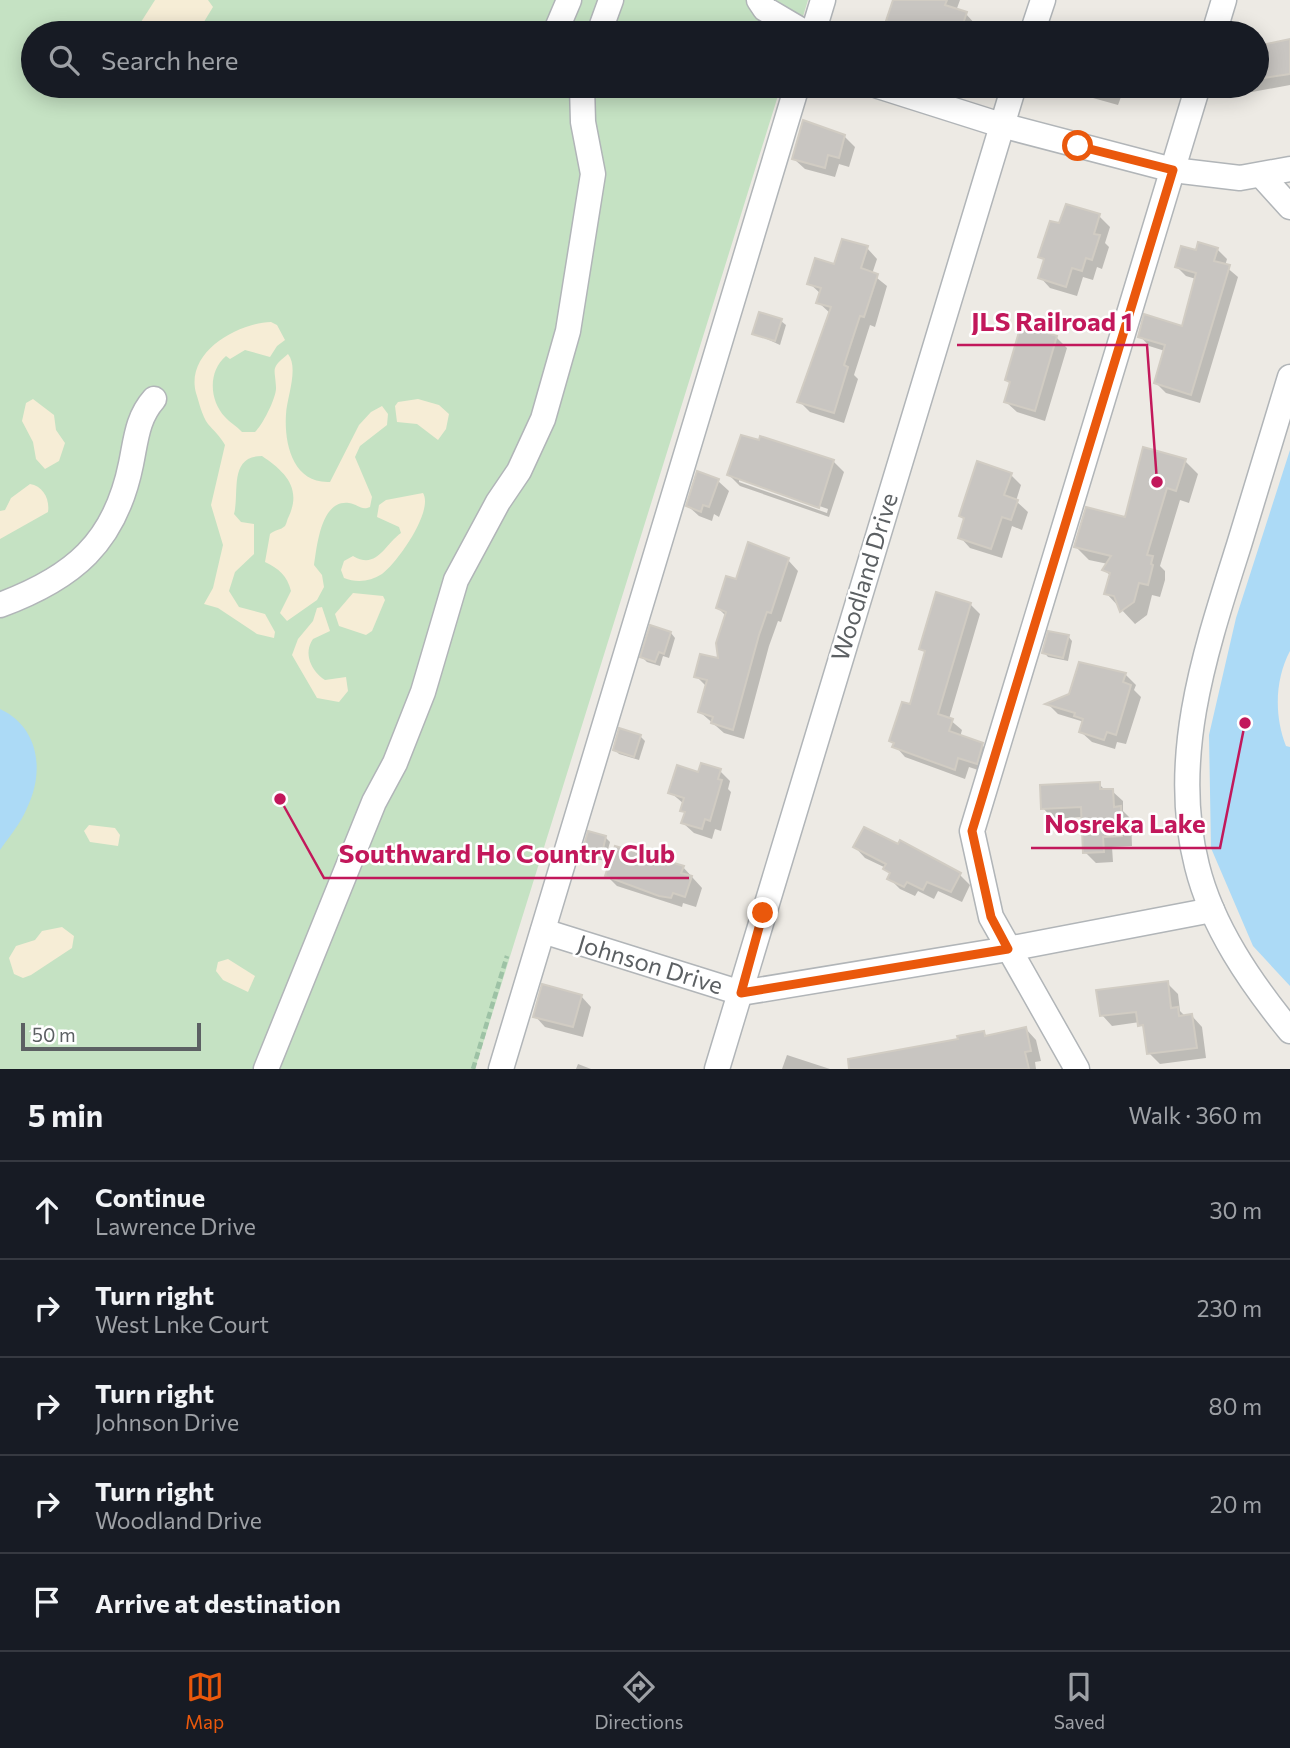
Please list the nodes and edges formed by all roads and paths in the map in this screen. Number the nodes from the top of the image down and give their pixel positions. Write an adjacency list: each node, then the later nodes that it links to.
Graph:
1 (569, 0): 7 (street)
2 (611, 0): 8 (street)
3 (758, 0): 9 (street)
4 (823, 0): 10 (street)
5 (1043, 0): 11 (street)
6 (1224, 0): 12 (street)
7 (560, 21)
8 (603, 21)
9 (787, 21)
10 (811, 21)
11 (1036, 21)
12 (1218, 21)
13 (582, 98): 31 (street)
14 (793, 98): 27 (street)
15 (916, 98): 18 (street)
16 (1010, 98): 18 (street, Woodland Drive)
17 (1194, 98): 20 (street)
18 (1001, 125): 20 (street); 29 (street, Woodland Drive)
19 (1290, 169): 21 (street)
20 (1173, 170): 21 (street); 28 (street)
21 (1261, 175): 22 (street)
22 (1290, 207)
23 (1290, 377): 26 (street)
24 (154, 400): 25 (street)
25 (0, 605)
26 (1212, 910): 28 (street, Johnson Drive); 30 (street)
27 (543, 931): 29 (street, Johnson Drive); 32 (street)
28 (1008, 949): 29 (street, Johnson Drive); 34 (street)
29 (741, 993): 33 (street, Woodland Drive)
30 (1287, 1025)
31 (266, 1069)
32 (501, 1069)
33 (717, 1069)
34 (1077, 1069)

